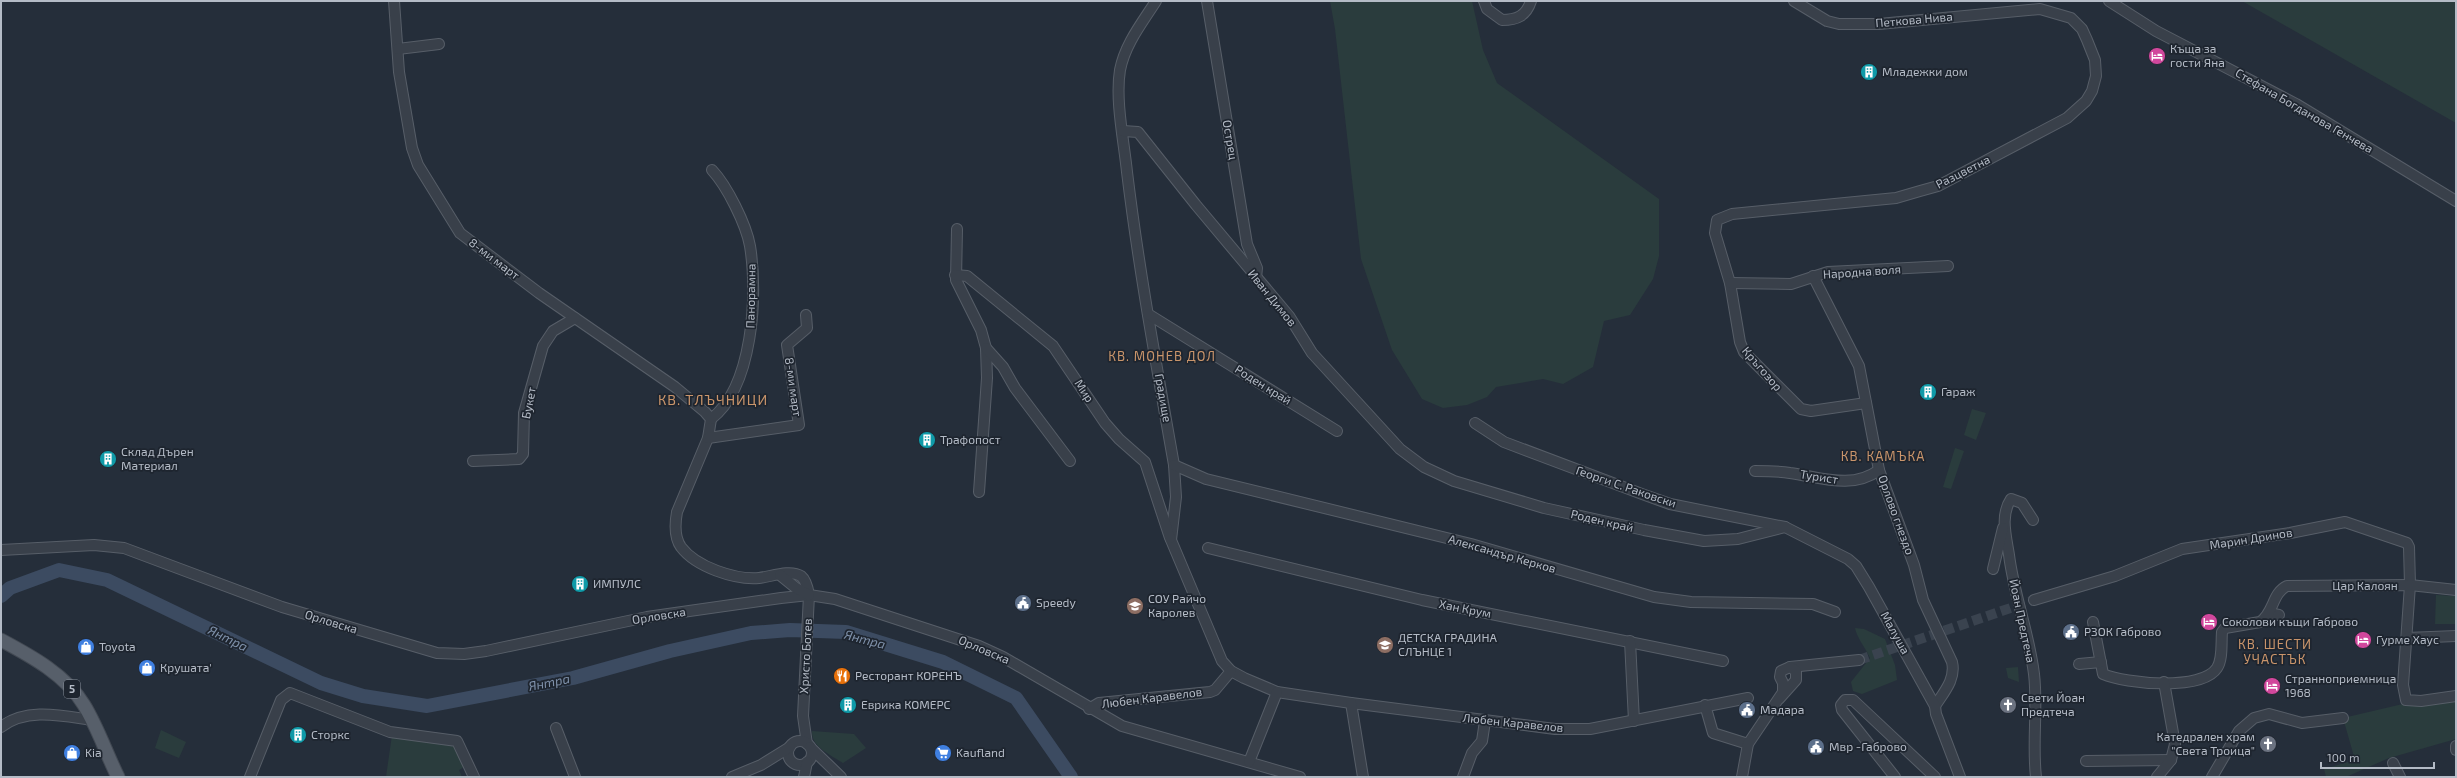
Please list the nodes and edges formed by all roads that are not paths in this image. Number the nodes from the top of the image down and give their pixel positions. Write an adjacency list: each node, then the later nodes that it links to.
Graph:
1 (394, 1): 10 (street, 8-ми март)
2 (1156, 1): 11 (street, Градище)
3 (1207, 1): 19 (street, Острец)
4 (1484, 1): 5 (street)
5 (1530, 1)
6 (1794, 1): 8 (street, Петкова Нива)
7 (2109, 1): 13 (street, Стефана Богданова Генчева)
8 (2042, 5): 15 (street, Разцветна)
9 (439, 44): 10 (street)
10 (398, 48): 23 (street, 8-ми март)
11 (1122, 130): 19 (street, Иван Димов); 21 (street, Градище)
12 (712, 170): 26 (street, Панорамна)
13 (2456, 201)
14 (957, 229): 17 (street)
15 (1715, 233): 20 (street, Кръгозор)
16 (1948, 266): 18 (street, Народна воля)
17 (955, 275): 24 (street); 40 (street, Мир)
18 (1813, 276): 20 (street, Народна воля); 25 (street, Орлово гнездо)
19 (1256, 278): 33 (street, Иван Димов)
20 (1730, 283): 25 (street, Кръгозор)
21 (1148, 314): 28 (street, Роден край); 32 (street, Градище)
22 (806, 315): 29 (street, 8-ми март)
23 (575, 318): 26 (street, 8-ми март); 30 (street, Букет)
24 (986, 348): 31 (street); 36 (street)
25 (1866, 403): 34 (street, Орлово гнездо)
26 (711, 420): 29 (street)
27 (1475, 423): 39 (street, Георги С. Раковски)
28 (1337, 431)
29 (708, 438): 46 (street)
30 (474, 461)
31 (1070, 461)
32 (1174, 465): 40 (street, Градище); 48 (street, Александър Керков)
33 (1424, 467): 39 (street, Роден край)
34 (1880, 470): 35 (street, Турист); 70 (street, Орлово гнездо)
35 (1755, 471)
36 (979, 492)
37 (2033, 520): 38 (street, Йоан Предтеча)
38 (2005, 525): 43 (street); 107 (street, Йоан Предтеча)
39 (1785, 527): 70 (street, Малуша)
40 (1171, 540): 60 (street, Градище)
41 (1208, 548): 52 (street, Хан Крум)
42 (1, 550): 46 (street, Орловска)
43 (1993, 569)
44 (2410, 585): 45 (street, Цар Калоян); 47 (street, Марин Дринов); 51 (street); 62 (street, Цар Калоян)
45 (2456, 590)
46 (809, 595): 71 (street, Орловска); 72 (street, Христо Ботев)
47 (2034, 600)
48 (1835, 612)
49 (2093, 622): 56 (street)
50 (2456, 636): 51 (street)
51 (2407, 638): 65 (street)
52 (1630, 641): 55 (street, Хан Крум); 76 (street)
53 (6, 643): 74 (main road, 5)
54 (1859, 660): 58 (street)
55 (1723, 661)
56 (2101, 662): 57 (street); 62 (street)
57 (2079, 664)
58 (1818, 665): 59 (street); 61 (street)
59 (1790, 667): 61 (street); 63 (street)
60 (1231, 671): 64 (street, Градище); 71 (street, Любен Каравелов)
61 (1796, 680): 63 (street); 67 (street)
62 (2164, 682): 85 (street)
63 (1782, 683): 67 (street)
64 (1277, 692): 68 (street, Любен Каравелов); 87 (street)
65 (2456, 696)
66 (1748, 698): 69 (street, Любен Каравелов)
67 (1778, 701): 79 (street)
68 (1351, 704): 75 (street, Любен Каравелов); 101 (street)
69 (1705, 705): 76 (street, Любен Каравелов); 79 (street)
70 (1935, 706): 106 (street, Малуша)
71 (1089, 709): 87 (street, Орловска)
72 (803, 716): 80 (street, Христо Ботев); 81 (street, Христо Ботев)
73 (2343, 718): 109 (street)
74 (92, 720): 77 (street); 92 (main road, 5)
75 (1486, 721): 76 (street, Любен Каравелов); 102 (street)
76 (1634, 721)
77 (1, 727)
78 (556, 728): 95 (street)
79 (1748, 744): 103 (street)
80 (792, 745): 81 (street); 88 (street); 90 (street)
81 (809, 745): 86 (street); 91 (street)
82 (2456, 746): 83 (street)
83 (2456, 750)
84 (2086, 760): 85 (street)
85 (2171, 760): 108 (street)
86 (808, 761): 88 (street); 91 (street); 98 (street)
87 (1249, 762): 100 (street, Орловска)
88 (794, 763): 90 (street); 97 (street)
89 (2393, 763): 110 (street)
90 (760, 766): 96 (street)
91 (834, 768): 99 (street)
92 (118, 777)
93 (250, 777): 94 (street)
94 (474, 777)
95 (575, 777)
96 (732, 777)
97 (799, 777)
98 (804, 777)
99 (841, 777)
100 (1300, 777)
101 (1363, 777)
102 (1463, 777)
103 (1742, 777)
104 (1895, 777): 105 (street)
105 (1935, 777)
106 (1960, 777)
107 (2036, 777)
108 (2157, 777)
109 (2212, 777)
110 (2400, 777)

